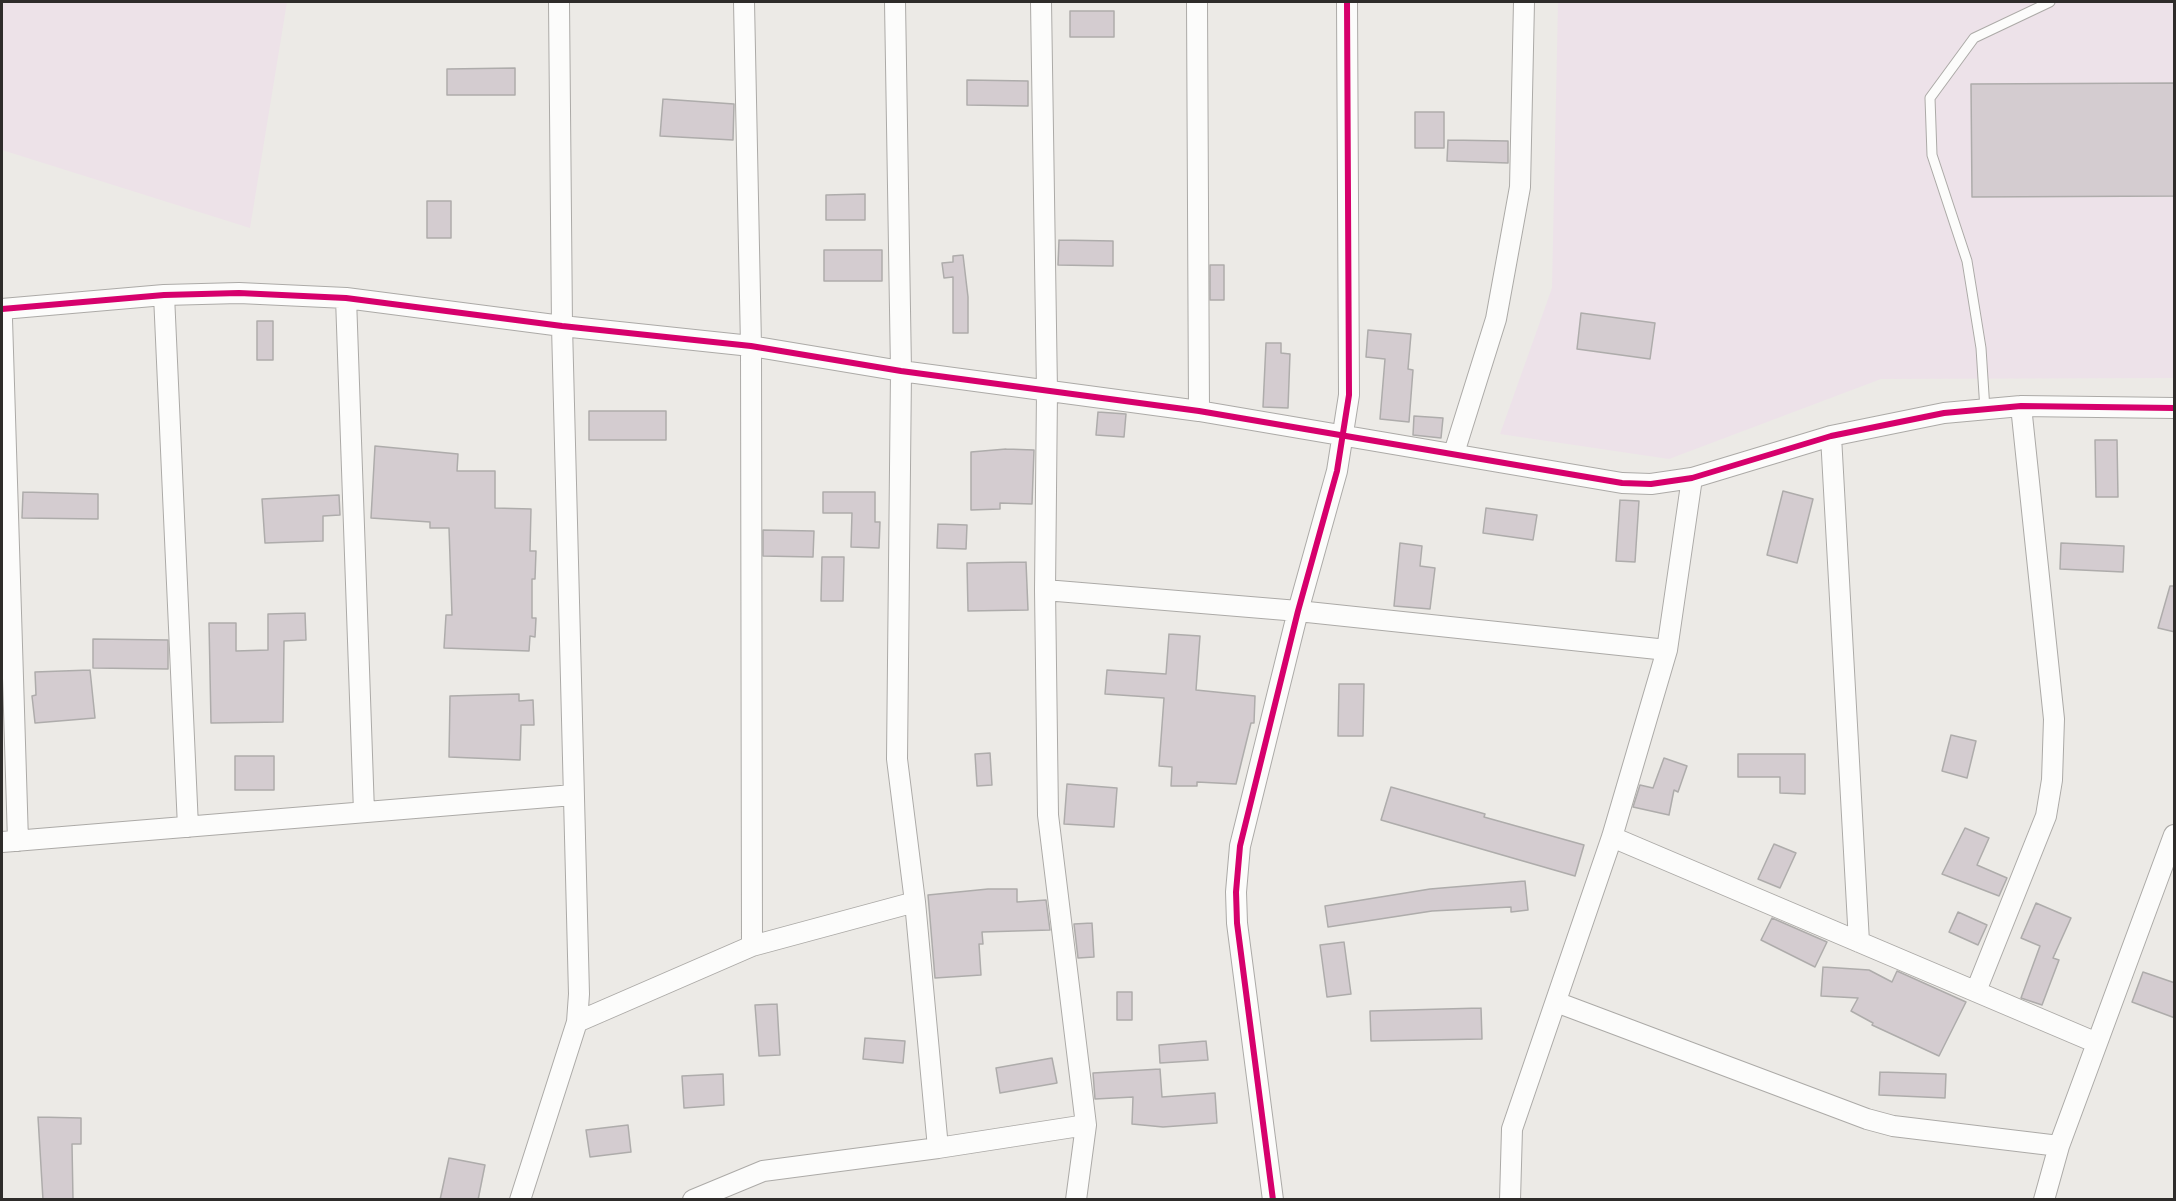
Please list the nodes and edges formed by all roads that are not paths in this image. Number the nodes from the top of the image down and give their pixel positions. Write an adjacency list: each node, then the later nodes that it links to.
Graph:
1 (559, 2): 13 (street)
2 (744, 2): 14 (street)
3 (896, 2): 15 (street)
4 (1041, 2): 16 (street)
5 (1197, 2): 20 (street)
6 (1347, 2): 21 (street)
7 (1524, 2): 23 (street)
8 (2050, 2): 19 (lane)
9 (164, 295): 10 (street); 11 (street); 30 (street)
10 (346, 298): 13 (street); 29 (street)
11 (2, 309)
12 (2, 319): 32 (street)
13 (562, 326): 14 (street); 28 (street)
14 (751, 346): 15 (street); 36 (street)
15 (901, 371): 16 (street); 34 (street)
16 (1047, 391): 20 (street); 25 (street)
17 (2021, 406): 18 (street); 19 (street); 37 (street)
18 (2175, 408)
19 (1986, 410): 22 (street)
20 (1198, 411): 21 (street)
21 (1344, 434): 23 (street); 26 (street)
22 (1831, 436): 24 (street); 35 (street)
23 (1454, 453): 24 (street)
24 (1692, 478): 27 (street)
25 (1044, 590): 26 (street); 41 (street)
26 (1298, 611): 27 (street); 47 (street)
27 (1666, 650): 31 (street)
28 (573, 795): 29 (street); 39 (street)
29 (364, 812): 30 (street)
30 (188, 827): 32 (street)
31 (1612, 837): 35 (street); 38 (street)
32 (10, 842)
33 (2174, 842): 40 (street)
34 (915, 902): 36 (street); 43 (street)
35 (1859, 942): 37 (street)
36 (752, 946): 39 (street)
37 (1976, 992): 40 (street)
38 (1556, 1002): 42 (street); 48 (street)
39 (577, 1022): 44 (street)
40 (2097, 1043): 42 (street)
41 (1086, 1125): 43 (street); 46 (street)
42 (2059, 1146): 49 (street)
43 (938, 1148): 45 (street)
44 (520, 1200)
45 (693, 1200)
46 (1076, 1200)
47 (1274, 1200)
48 (1510, 1200)
49 (2044, 1200)

